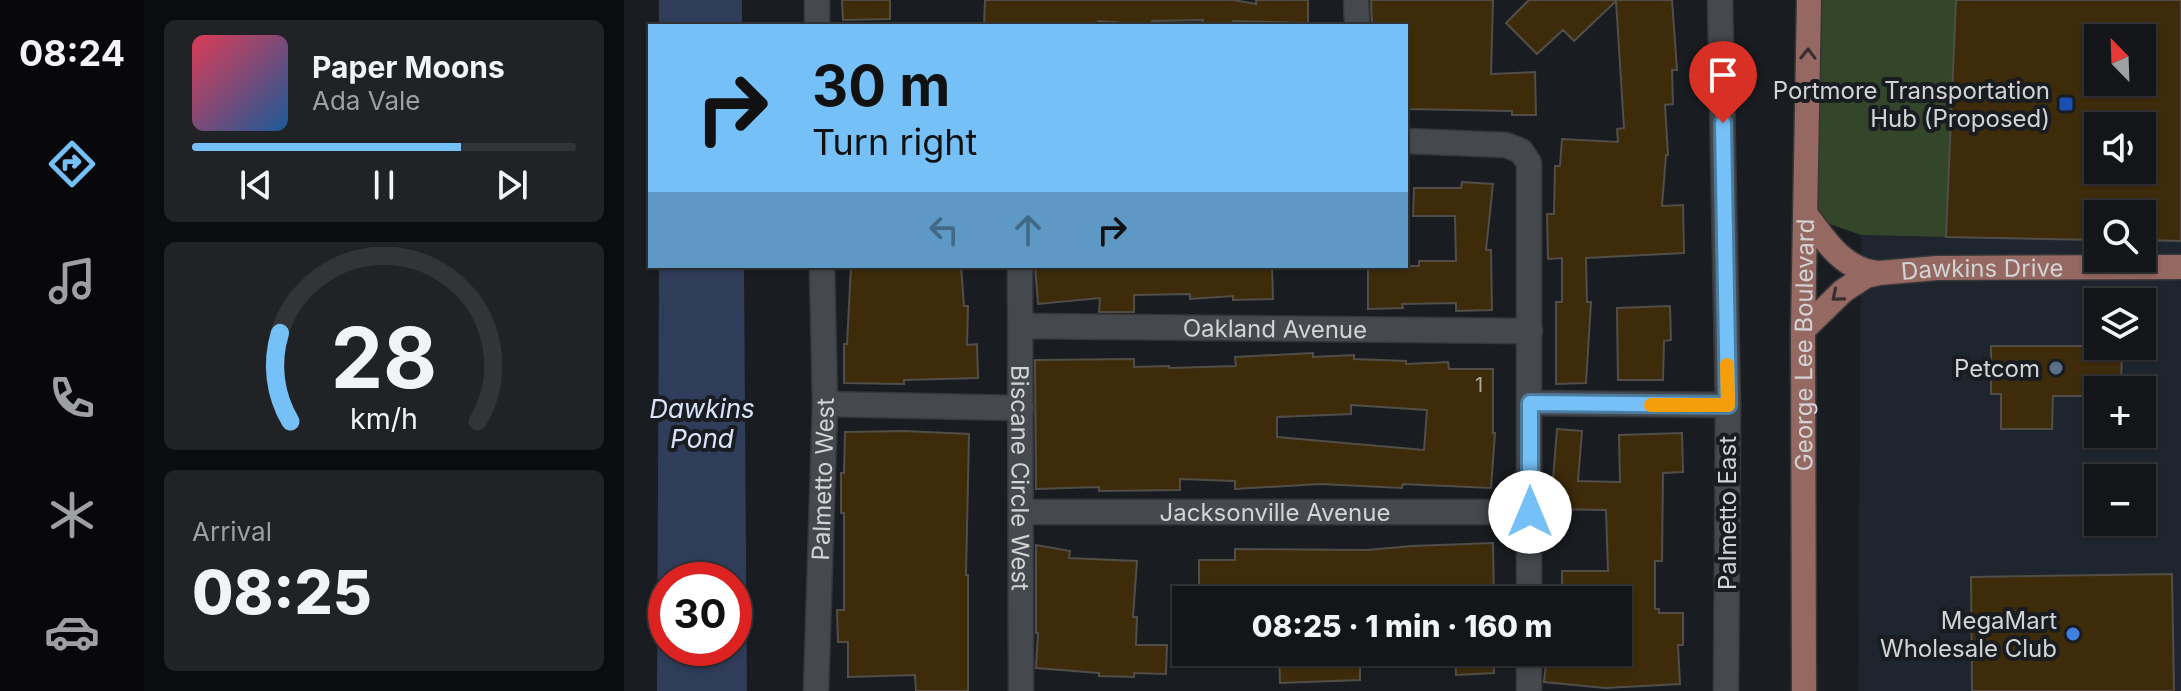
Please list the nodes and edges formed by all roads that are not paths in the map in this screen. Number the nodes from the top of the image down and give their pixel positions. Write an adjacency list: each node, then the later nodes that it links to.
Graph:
1 (817, 0): 5 (street)
2 (1356, 0): 6 (street)
3 (1720, 0): 18 (street, Palmetto East)
4 (1809, 0): 8 (main road, George Lee Boulevard, one-way to 4)
5 (817, 24)
6 (1357, 24)
7 (1408, 141): 15 (street)
8 (1807, 216): 12 (main road, Dawkins Drive); 14 (main road, George Lee Boulevard)
9 (2181, 267): 12 (main road, Dawkins Drive)
10 (822, 268): 17 (street, Palmetto West)
11 (1020, 268): 13 (street, Biscane Circle West)
12 (1879, 273): 14 (main road, Dawkins Drive, one-way to 14)
13 (1021, 326): 15 (street, Oakland Avenue); 19 (street, Biscane Circle West)
14 (1803, 330): 28 (main road, George Lee Boulevard)
15 (1530, 331): 16 (street)
16 (1530, 403): 18 (street); 21 (street)
17 (825, 404): 19 (street); 24 (street, Palmetto West)
18 (1728, 405): 27 (street, Palmetto East)
19 (1021, 408): 20 (street, Biscane Circle West)
20 (1021, 512): 21 (street, Jacksonville Avenue); 25 (street, Biscane Circle West)
21 (1530, 512): 22 (street)
22 (1529, 586)
23 (1529, 666): 26 (street)
24 (816, 691)
25 (1021, 691)
26 (1529, 691)
27 (1726, 691)
28 (1804, 691)

